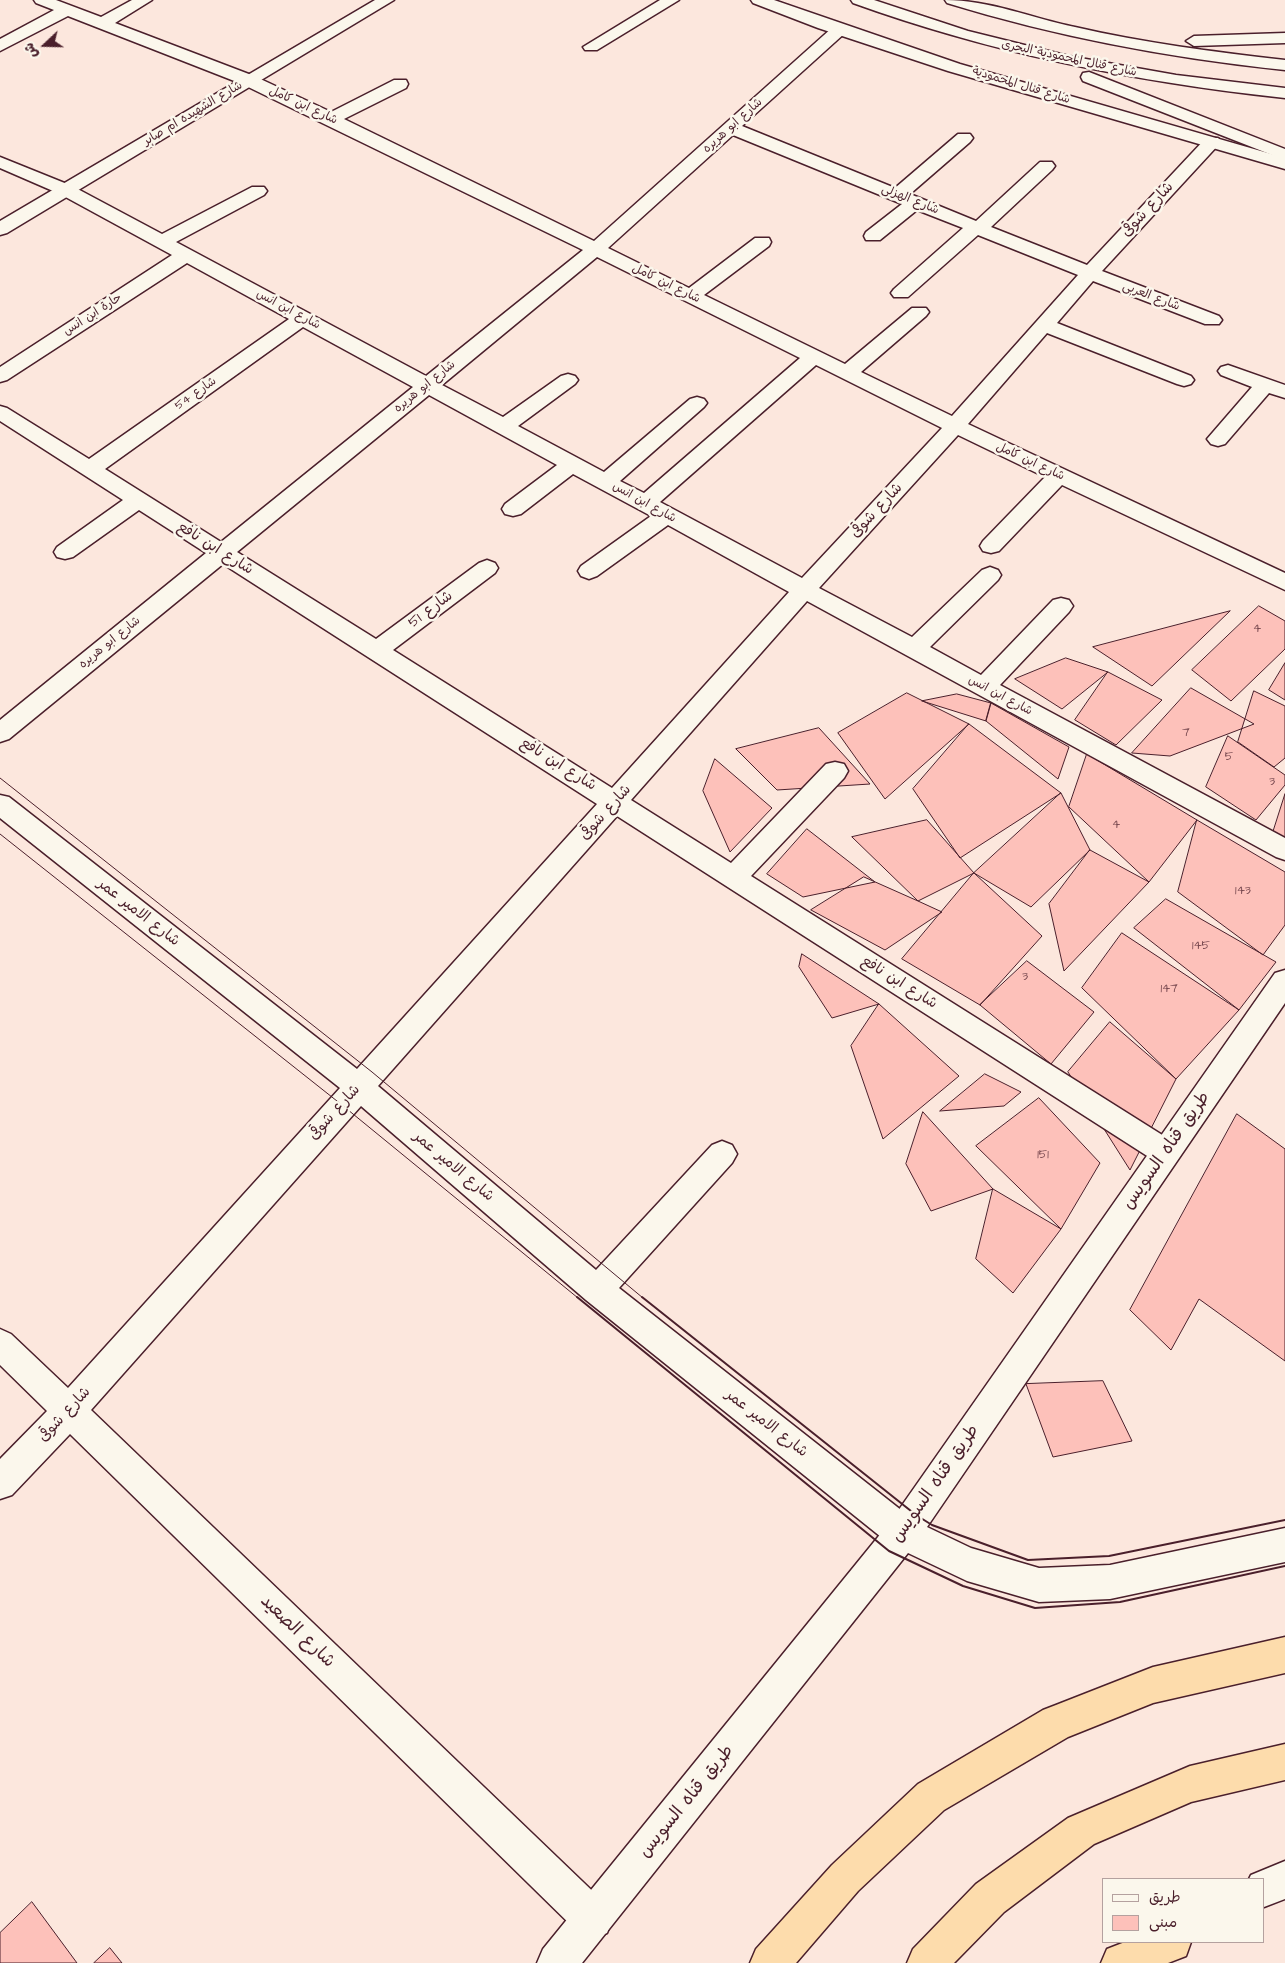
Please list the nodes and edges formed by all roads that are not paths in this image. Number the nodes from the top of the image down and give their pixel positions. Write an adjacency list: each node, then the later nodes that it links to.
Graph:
1 (42, 0): 8 (street, شارع ابن كامل)
2 (144, 0): 9 (street)
3 (386, 0): 17 (street, شارع الشهيده ام صابر)
4 (671, 0): 14 (street)
5 (759, 0): 10 (street, شارع قنال المحمودية)
6 (859, 0): 15 (street, شارع قنال المحمودية البحرى)
7 (953, 0): 12 (street, شارع قنال المحمودية البحرى)
8 (67, 10): 9 (street, شارع ابن كامل); 13 (street)
9 (102, 23): 17 (street, شارع ابن كامل)
10 (839, 30): 21 (street, شارع ابو هريره); 23 (street, شارع قنال المحمودية)
11 (1285, 38): 12 (street)
12 (1126, 44): 16 (street, شارع قنال المحمودية البحرى)
13 (0, 46)
14 (591, 47)
15 (1025, 51): 19 (street, شارع قنال المحمودية البحرى); 24 (street)
16 (1285, 65)
17 (248, 80): 20 (street, شارع ابن كامل); 28 (street, شارع الشهيده ام صابر)
18 (400, 84): 20 (street)
19 (1285, 93)
20 (331, 119): 37 (street, شارع ابن كامل)
21 (730, 128): 30 (street, شارع الهزلى); 37 (street, شارع ابو هريره)
22 (964, 138): 30 (street)
23 (1212, 142): 26 (street, شارع قنال المحمودية); 39 (street, شارع شوقى)
24 (1285, 155)
25 (0, 162): 28 (street, شارع ابن انس)
26 (1285, 164)
27 (1046, 166): 32 (street)
28 (66, 190): 33 (street, شارع الشهيده ام صابر); 35 (street, شارع ابن انس)
29 (258, 191): 35 (street)
30 (898, 195): 31 (street, شارع الهزلى)
31 (916, 202): 32 (street, شارع الهزلى); 34 (street)
32 (979, 227): 39 (street, شارع الهزلى); 40 (street)
33 (0, 229)
34 (873, 236)
35 (162, 242): 38 (street, شارع ابن انس)
36 (762, 242): 41 (street)
37 (595, 250): 41 (street, شارع ابن كامل); 53 (street, شارع ابو هريره)
38 (186, 255): 43 (street, شارع ابن انس); 49 (street, حارة ابن انس)
39 (1089, 274): 44 (street, شارع العربى); 45 (street, شارع شوقى)
40 (901, 293)
41 (690, 296): 46 (street, شارع ابن كامل)
42 (919, 312): 48 (street)
43 (303, 318): 53 (street, شارع ابن انس); 61 (street, شارع 54)
44 (1212, 320)
45 (1044, 325): 51 (street); 57 (street, شارع شوقى)
46 (814, 357): 48 (street, شارع ابن كامل); 65 (street)
47 (1228, 372): 52 (street)
48 (847, 373): 57 (street, شارع ابن كامل)
49 (0, 376)
50 (568, 380): 58 (street)
51 (1184, 380)
52 (1265, 385): 54 (street); 59 (street)
53 (426, 386): 58 (street, شارع ابن انس); 70 (street, شارع ابو هريره)
54 (1285, 392)
55 (697, 403): 63 (street)
56 (0, 412): 61 (street, شارع ابن نافع)
57 (955, 426): 62 (street, شارع ابن كامل); 75 (street, شارع شوقى)
58 (503, 427): 60 (street, شارع ابن انس)
59 (1218, 439)
60 (572, 464): 63 (street, شارع ابن انس); 66 (street)
61 (90, 469): 64 (street, شارع ابن نافع)
62 (1059, 476): 68 (street); 74 (street, شارع ابن كامل)
63 (606, 482): 65 (street, شارع ابن انس)
64 (138, 500): 69 (street); 70 (street, شارع ابن نافع)
65 (645, 504): 67 (street, شارع ابن انس)
66 (513, 509)
67 (666, 516): 72 (street); 75 (street, شارع ابن انس)
68 (991, 546)
69 (65, 552)
70 (221, 553): 78 (street, شارع ابن نافع); 80 (street, شارع ابو هريره)
71 (486, 568): 78 (street, شارع 51)
72 (589, 572)
73 (990, 575): 77 (street)
74 (1285, 582)
75 (804, 590): 77 (street, شارع ابن انس); 82 (street, شارع شوقى)
76 (1061, 606): 79 (street)
77 (914, 649): 79 (street, شارع ابن انس)
78 (376, 651): 82 (street, شارع ابن نافع)
79 (984, 687): 84 (street, شارع ابن انس)
80 (0, 733)
81 (836, 770): 85 (street)
82 (616, 802): 85 (street, شارع ابن نافع); 87 (street, شارع شوقى)
83 (0, 804): 87 (street, شارع الامير عمر)
84 (1285, 850)
85 (733, 878): 88 (street, شارع ابن نافع)
86 (1285, 981): 88 (street, طريق قناه السويس)
87 (359, 1087): 90 (street, شارع الامير عمر); 92 (street, شارع شوقى)
88 (1165, 1152): 94 (street, طريق قناه السويس)
89 (722, 1154): 90 (street)
90 (597, 1290): 94 (street, شارع الامير عمر)
91 (0, 1344): 92 (street, شارع الصعيد)
92 (69, 1411): 93 (street, شارع شوقى); 100 (street, شارع الصعيد)
93 (0, 1483)
94 (903, 1533): 95 (street, شارع الامير عمر); 100 (street, طريق قناه السويس)
95 (1285, 1545)
96 (1285, 1655): 104 (highway)
97 (1285, 1762): 105 (highway)
98 (1285, 1880): 99 (street)
99 (1265, 1888)
100 (593, 1919): 103 (street, طريق قناه السويس)
101 (1170, 1943): 106 (highway)
102 (1176, 1943): 107 (street)
103 (556, 1963)
104 (770, 1963)
105 (927, 1963)
106 (1121, 1963)
107 (1164, 1963)

